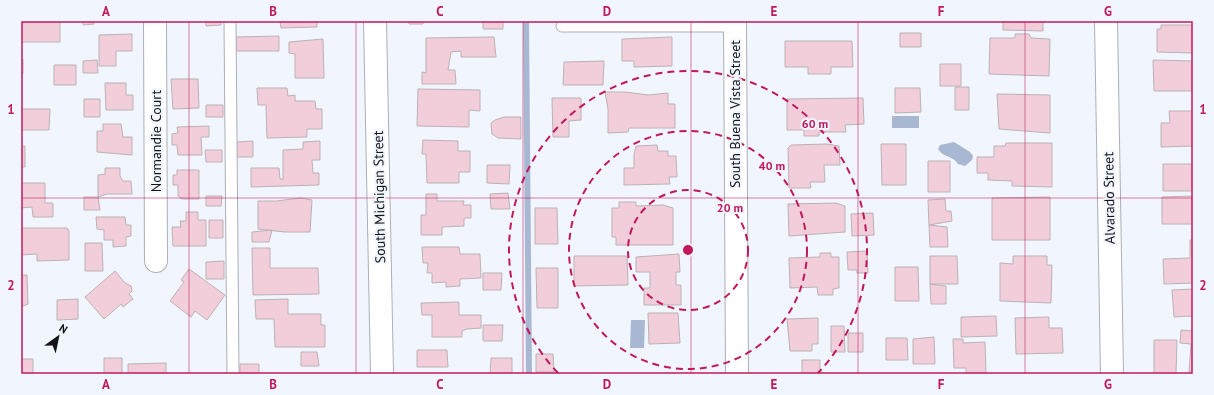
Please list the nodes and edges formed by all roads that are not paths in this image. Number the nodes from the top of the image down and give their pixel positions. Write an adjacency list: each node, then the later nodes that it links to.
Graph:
1 (155, 21): 7 (street, Normandie Court)
2 (230, 21): 8 (lane)
3 (375, 21): 9 (street, South Michigan Street)
4 (1106, 21): 11 (street, Alvarado Street)
5 (735, 24): 6 (lane); 10 (street, South Buena Vista Street)
6 (562, 26)
7 (156, 261)
8 (233, 374)
9 (382, 374)
10 (737, 374)
11 (1112, 374)

